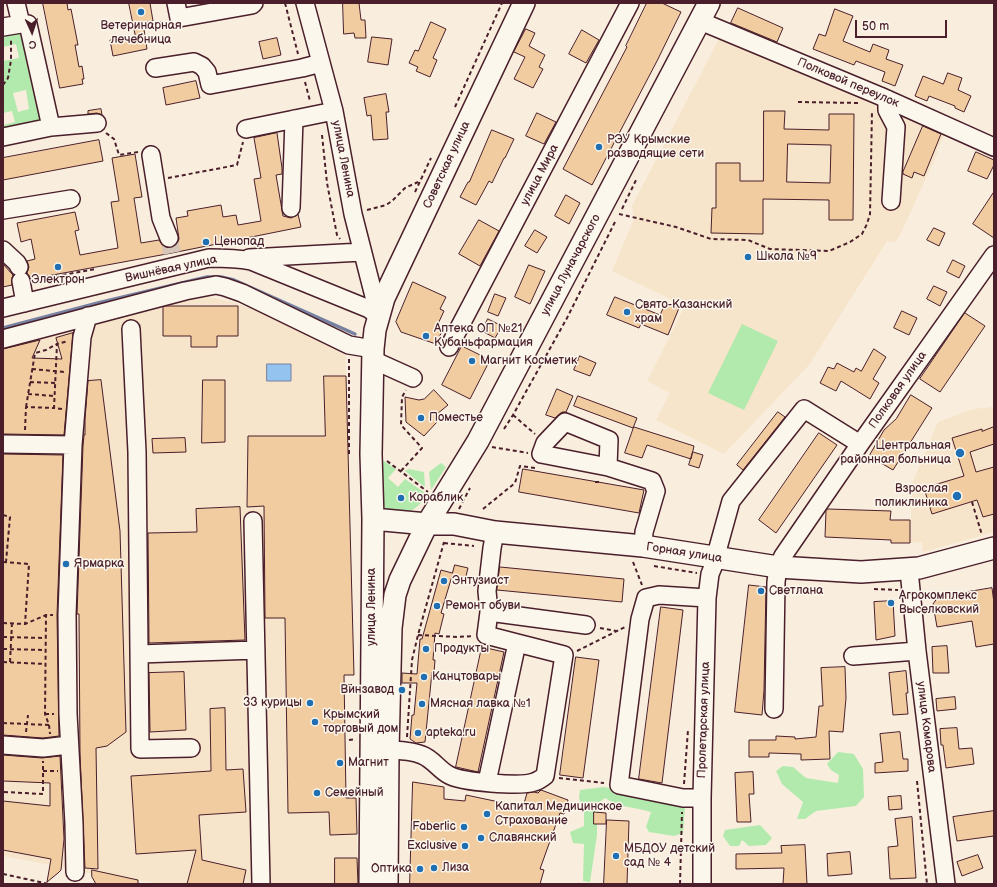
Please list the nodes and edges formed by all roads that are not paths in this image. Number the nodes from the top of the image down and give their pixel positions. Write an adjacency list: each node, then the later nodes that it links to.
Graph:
1 (16, 3): 8 (street)
2 (254, 3): 6 (street)
3 (306, 3): 9 (street, улица Ленина)
4 (524, 3): 34 (main road, Советская улица)
5 (630, 3): 35 (street, улица Мира)
6 (177, 11)
7 (705, 12): 11 (street, Полковой переулок); 43 (main road, улица Луначарского)
8 (12, 26): 15 (street)
9 (321, 63): 10 (street); 12 (street, улица Ленина)
10 (155, 68)
11 (883, 97): 18 (street, Полковой переулок); 21 (street)
12 (334, 111): 13 (street); 25 (street, улица Ленина)
13 (294, 119): 16 (street); 22 (street)
14 (97, 123): 15 (street)
15 (50, 127): 17 (street)
16 (246, 129)
17 (3, 137)
18 (994, 147)
19 (151, 155): 26 (street)
20 (71, 199): 23 (street)
21 (891, 201)
22 (291, 208)
23 (3, 210)
24 (3, 250): 29 (street)
25 (362, 252): 28 (street); 34 (street, улица Ленина)
26 (171, 253): 28 (street, Вишнёвая улица); 29 (street, Вишнёвая улица)
27 (994, 254): 38 (street, Полковая улица)
28 (239, 258): 34 (street, Вишнёвая улица)
29 (25, 303): 30 (street, Вишнёвая улица)
30 (3, 308)
31 (88, 316): 33 (street, Вишнёвая улица); 34 (street, Вишнёвая улица); 39 (street)
32 (131, 329): 56 (street)
33 (3, 339)
34 (375, 339): 36 (street); 41 (main road, улица Ленина)
35 (449, 347)
36 (413, 378)
37 (3, 444): 39 (street)
38 (860, 444): 47 (street, Пролетарская улица); 48 (street, Полковая улица)
39 (73, 445): 60 (street)
40 (608, 467): 40 (street); 46 (street)
41 (373, 519): 43 (main road, Горная улица); 62 (main road, улица Ленина)
42 (253, 521): 54 (street)
43 (427, 524): 44 (main road, Горная улица); 62 (main road, улица Ленина)
44 (495, 532): 46 (main road, Горная улица); 51 (street)
45 (988, 543): 49 (main road, Горная улица)
46 (638, 554): 47 (main road, Горная улица)
47 (717, 557): 48 (main road, Горная улица); 50 (street, Пролетарская улица)
48 (778, 567): 49 (main road, Горная улица); 58 (street)
49 (909, 570): 55 (street, улица Комарова)
50 (707, 598): 64 (street, Пролетарская улица); 64 (street)
51 (489, 612): 52 (street); 53 (street)
52 (586, 625)
53 (517, 643): 63 (street); 63 (street)
54 (256, 650): 56 (street); 66 (street)
55 (917, 651): 57 (street); 70 (street, улица Комарова)
56 (139, 654): 61 (street)
57 (853, 656)
58 (774, 709)
59 (3, 745): 60 (street)
60 (69, 745): 65 (street)
61 (191, 748)
62 (380, 751): 63 (street); 67 (main road, улица Ленина); 68 (main road, улица Ленина)
63 (487, 782)
64 (702, 798): 69 (street, Пролетарская улица)
65 (75, 872)
66 (261, 884)
67 (370, 884)
68 (388, 884)
69 (702, 884)
70 (946, 884)

